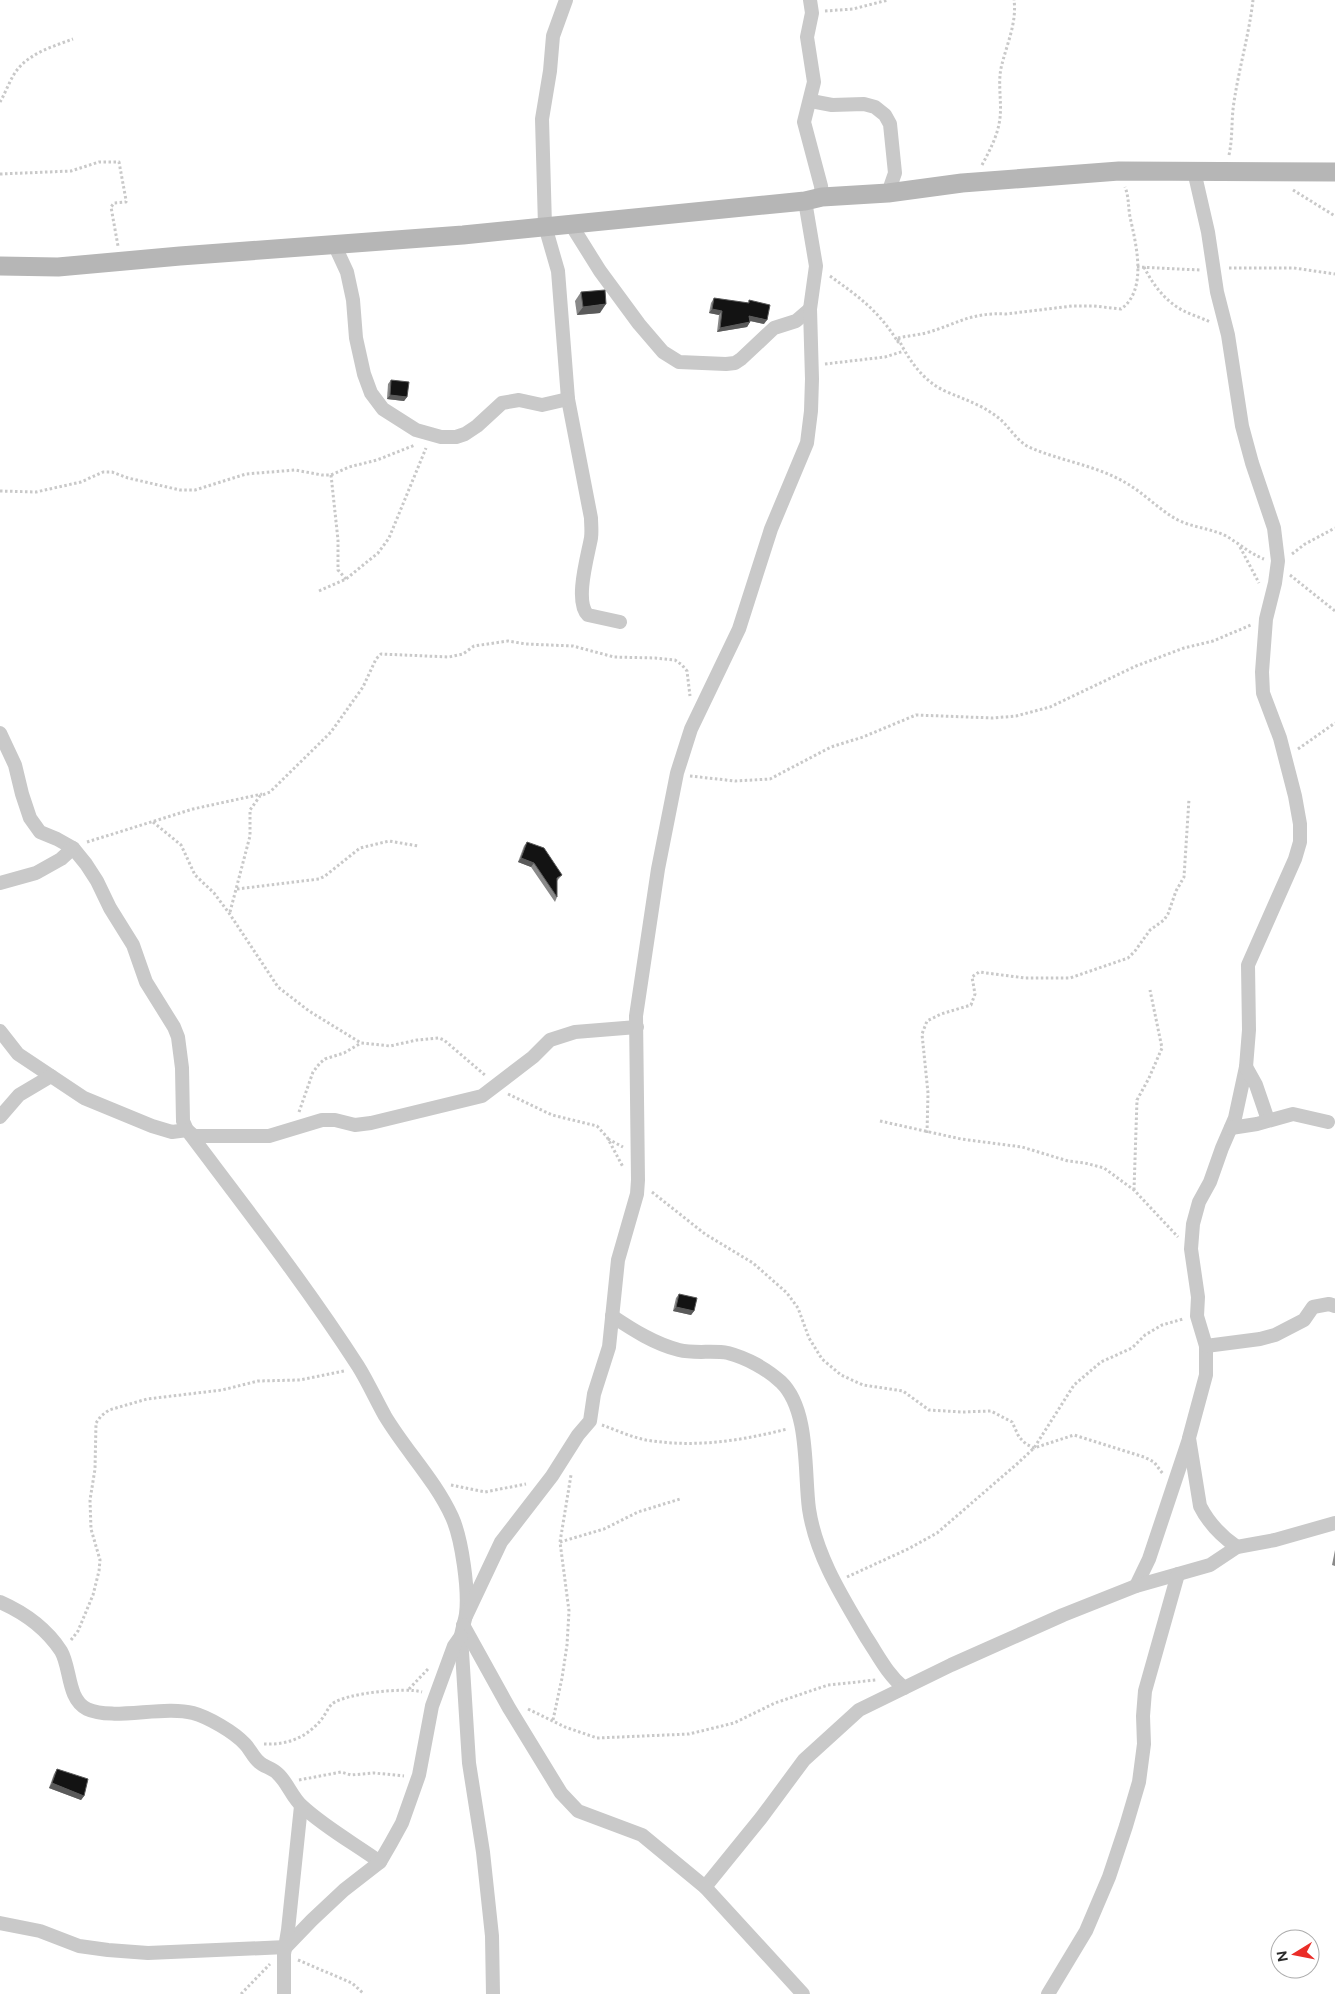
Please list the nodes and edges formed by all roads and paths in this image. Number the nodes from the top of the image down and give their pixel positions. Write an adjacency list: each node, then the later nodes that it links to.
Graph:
1 (566, 0): 20 (street)
2 (888, 0): 5 (path)
3 (1014, 0): 15 (path)
4 (1253, 0): 12 (path)
5 (811, 6): 7 (street)
6 (73, 39): 8 (path)
7 (811, 101): 16 (street); 17 (street)
8 (0, 102)
9 (1119, 171): 10 (street); 15 (street); 25 (path)
10 (1194, 171): 12 (street); 27 (street)
11 (1271, 171): 12 (street); 13 (street); 18 (path)
12 (1216, 172)
13 (1335, 172)
14 (0, 174): 22 (path)
15 (962, 184): 16 (street)
16 (888, 193): 17 (street)
17 (814, 199): 19 (street); 24 (street)
18 (1335, 216)
19 (570, 223): 20 (street); 29 (street)
20 (545, 226): 21 (street); 34 (street)
21 (334, 244): 22 (street); 35 (street)
22 (118, 261): 23 (street)
23 (0, 266)
24 (816, 266): 29 (street); 31 (path)
25 (1137, 267): 26 (path); 31 (path)
26 (1144, 267): 27 (path); 30 (path)
27 (1214, 269): 28 (path); 30 (street)
28 (1334, 273)
29 (810, 309): 33 (street)
30 (1228, 335): 40 (street)
31 (898, 338): 32 (path)
32 (904, 351): 33 (path); 39 (path)
33 (812, 366): 50 (street)
34 (568, 399): 35 (street); 45 (street)
35 (434, 435): 36 (path); 41 (path)
36 (331, 475): 37 (path); 41 (path)
37 (0, 491)
38 (1335, 528): 40 (path)
39 (1238, 545): 40 (path); 44 (path)
40 (1277, 563): 43 (path); 44 (street)
41 (346, 579): 42 (path)
42 (319, 592)
43 (1335, 611)
44 (1268, 613): 49 (street); 50 (path)
45 (620, 622)
46 (690, 698): 51 (path)
47 (1335, 723): 49 (path)
48 (0, 733): 55 (street)
49 (1287, 764): 63 (street)
50 (677, 773): 60 (street)
51 (270, 792): 53 (path); 57 (path)
52 (1189, 799): 73 (path)
53 (153, 822): 55 (path); 58 (path)
54 (418, 846): 57 (path)
55 (72, 848): 56 (street); 71 (street)
56 (0, 883)
57 (237, 889): 58 (path)
58 (229, 913): 62 (path)
59 (1150, 990): 75 (path)
60 (636, 1027): 65 (street); 74 (street)
61 (0, 1030): 64 (street)
62 (361, 1043): 65 (path); 72 (path)
63 (1246, 1067): 67 (street); 70 (street)
64 (51, 1076): 66 (street); 71 (street)
65 (497, 1086): 72 (street); 74 (path)
66 (0, 1117)
67 (1268, 1120): 69 (street); 70 (street)
68 (880, 1121): 73 (path)
69 (1328, 1122)
70 (1231, 1128): 76 (street)
71 (187, 1130): 72 (street); 81 (street)
72 (284, 1132)
73 (927, 1133): 75 (path)
74 (638, 1180): 78 (street); 85 (path)
75 (1134, 1190): 76 (path)
76 (1191, 1249): 79 (street)
77 (1335, 1306): 80 (street)
78 (612, 1316): 82 (street); 83 (street)
79 (1197, 1316): 80 (street); 85 (path)
80 (1206, 1346): 84 (street)
81 (359, 1368): 86 (street); 99 (path)
82 (590, 1421): 83 (path); 88 (street)
83 (801, 1426): 95 (street)
84 (1189, 1438): 89 (street); 93 (street)
85 (1034, 1448): 89 (path); 95 (path)
86 (426, 1474): 88 (path); 98 (street)
87 (571, 1474): 92 (path)
88 (552, 1476): 98 (street)
89 (1172, 1486): 96 (street)
90 (680, 1499): 92 (path)
91 (1335, 1523): 93 (street)
92 (560, 1542): 104 (path)
93 (1237, 1547): 94 (street)
94 (1178, 1574): 96 (street); 118 (street)
95 (834, 1582): 100 (street)
96 (1136, 1586): 101 (street)
97 (0, 1602): 99 (street)
98 (463, 1626): 102 (street); 103 (street); 116 (street)
99 (62, 1653): 105 (street)
100 (891, 1678): 101 (street); 104 (path)
101 (904, 1688): 110 (street)
102 (501, 1694): 104 (path); 110 (street)
103 (432, 1706): 105 (path); 107 (street)
104 (553, 1720)
105 (244, 1743): 106 (street)
106 (278, 1773): 107 (path); 108 (street)
107 (418, 1776): 109 (street)
108 (301, 1806): 109 (street); 112 (street)
109 (380, 1862): 112 (street)
110 (705, 1887): 117 (street)
111 (0, 1923): 112 (street)
112 (285, 1950): 113 (path); 114 (street); 115 (path)
113 (241, 1994)
114 (284, 1994)
115 (364, 1994)
116 (493, 1994)
117 (803, 1994)
118 (1048, 1994)

